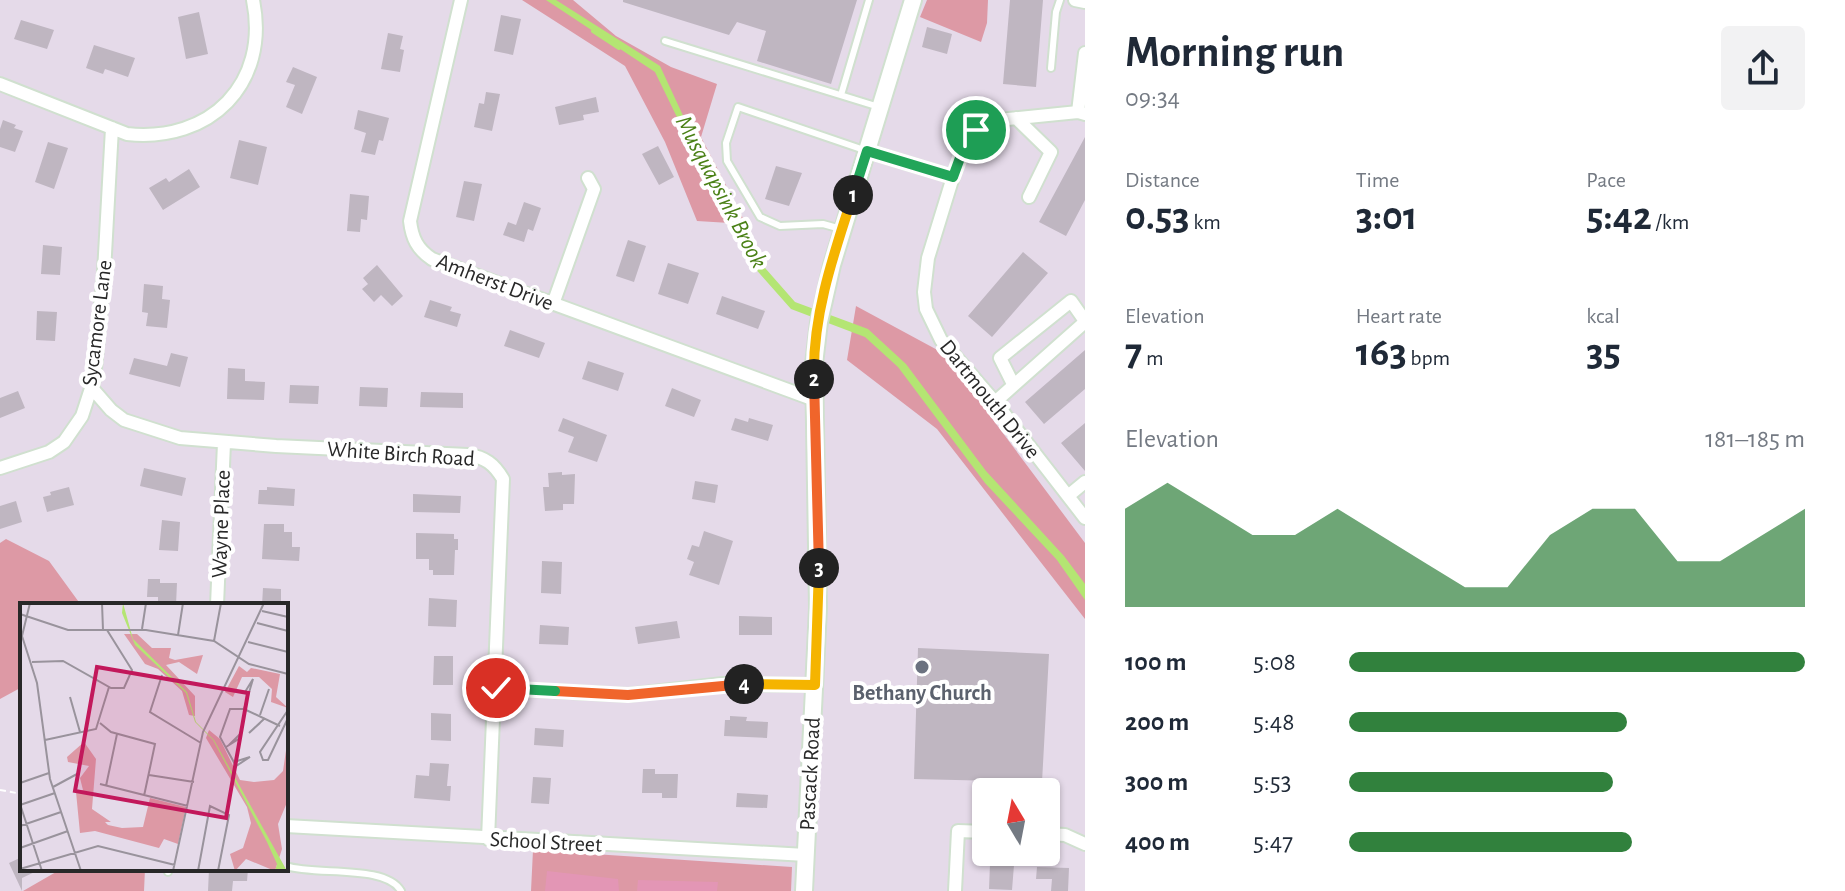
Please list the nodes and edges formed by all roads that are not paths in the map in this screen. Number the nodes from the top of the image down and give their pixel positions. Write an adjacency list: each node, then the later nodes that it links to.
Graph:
1 (253, 0): 16 (street)
2 (461, 0): 22 (street, Amherst Drive)
3 (869, 0): 12 (lane)
4 (913, 0): 13 (street, Pascack Road)
5 (1060, 0): 10 (lane)
6 (1075, 0): 7 (street)
7 (1085, 2)
8 (665, 41): 12 (lane)
9 (1085, 53): 14 (street)
10 (1051, 68)
11 (0, 84): 16 (street)
12 (841, 95): 13 (lane)
13 (880, 107): 17 (street, Pascack Road)
14 (1081, 113): 15 (street, Dartmouth Drive)
15 (1016, 118): 18 (street, Dartmouth Drive); 20 (street)
16 (112, 128): 25 (street, Sycamore Lane)
17 (867, 151): 18 (street); 21 (street, Pascack Road); 21 (lane)
18 (953, 177): 27 (street, Dartmouth Drive)
19 (588, 178): 22 (street)
20 (1029, 197)
21 (842, 229): 26 (street, Pascack Road)
22 (553, 304): 26 (street, Amherst Drive)
23 (1085, 321): 24 (street); 27 (street)
24 (1013, 384)
25 (91, 387): 28 (street, White Birch Road); 29 (street, Sycamore Lane)
26 (815, 400): 34 (street, Pascack Road)
27 (995, 402): 31 (street, Dartmouth Drive)
28 (224, 443): 33 (street, Wayne Place); 35 (street, White Birch Road)
29 (0, 468)
30 (1085, 482): 31 (street)
31 (1068, 496): 32 (street, Dartmouth Drive)
32 (1085, 518)
33 (217, 603)
34 (815, 685): 35 (street); 41 (street, Pascack Road)
35 (496, 688): 39 (street, White Birch Road)
36 (288, 826): 39 (street, School Street)
37 (972, 832): 45 (street)
38 (1060, 835): 40 (street)
39 (488, 839): 41 (street, School Street)
40 (1085, 844)
41 (806, 855): 44 (street, Pascack Road)
42 (288, 866): 43 (lane)
43 (401, 891)
44 (804, 891)
45 (955, 891)

